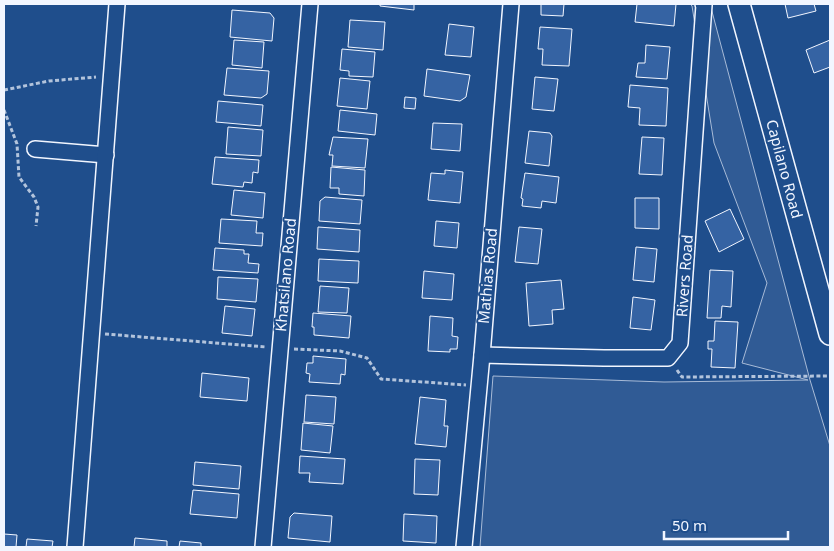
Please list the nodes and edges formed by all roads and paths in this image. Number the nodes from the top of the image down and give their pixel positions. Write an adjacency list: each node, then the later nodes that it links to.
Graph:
1 (117, 4): 6 (street)
2 (310, 4): 14 (street, Khatsilano Road)
3 (511, 4): 15 (street, Mathias Road)
4 (703, 4): 16 (street, Rivers Road)
5 (739, 4): 13 (street, Capilano Road)
6 (112, 75): 7 (path); 10 (street)
7 (4, 90)
8 (4, 110): 11 (path)
9 (35, 148): 10 (street)
10 (106, 155): 12 (street)
11 (36, 226)
12 (91, 332): 14 (path); 19 (street)
13 (830, 334)
14 (280, 348): 18 (path); 20 (street, Khatsilano Road)
15 (482, 355): 16 (street); 18 (street, Mathias Road)
16 (668, 358): 17 (path)
17 (830, 376)
18 (479, 386): 21 (street, Mathias Road)
19 (75, 547)
20 (263, 547)
21 (464, 547)

